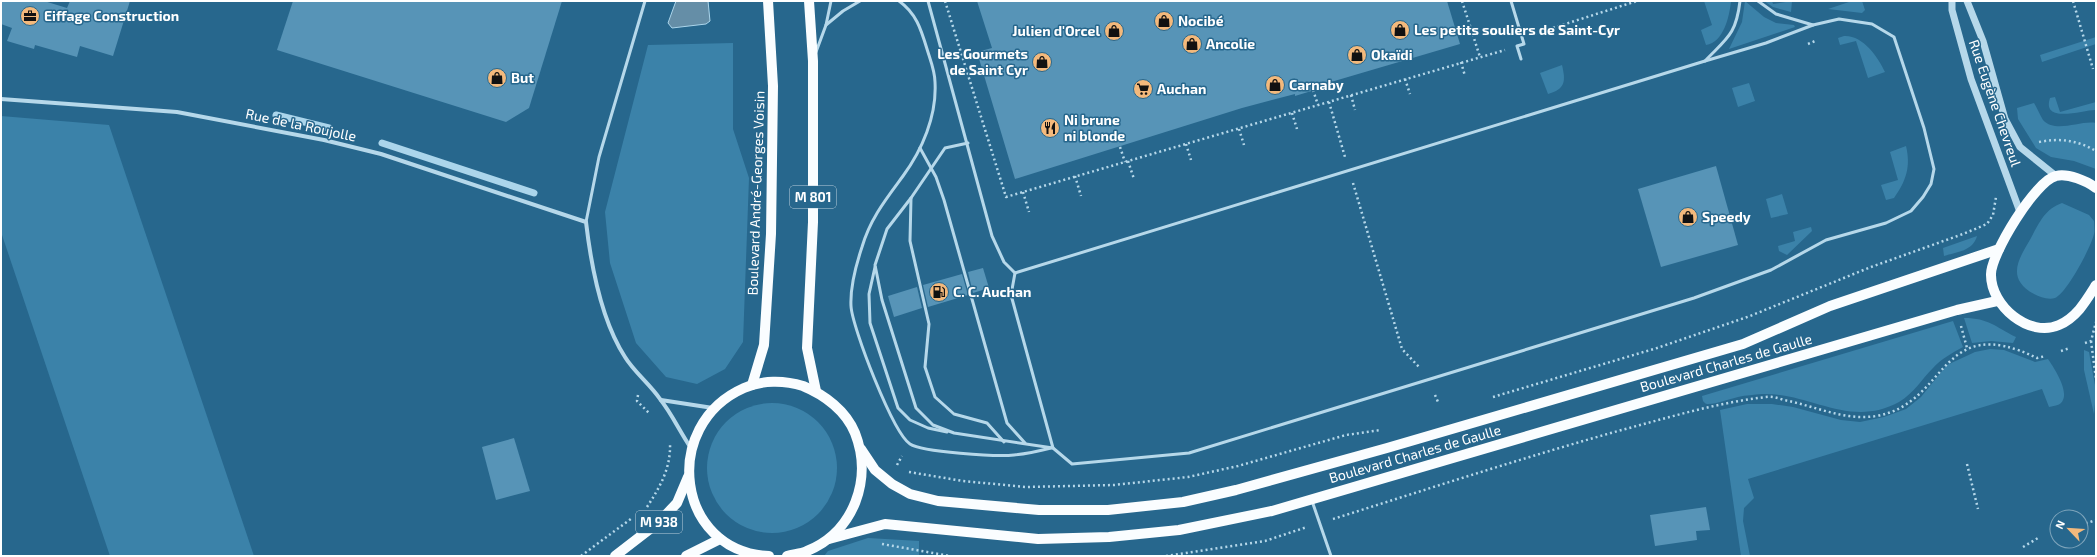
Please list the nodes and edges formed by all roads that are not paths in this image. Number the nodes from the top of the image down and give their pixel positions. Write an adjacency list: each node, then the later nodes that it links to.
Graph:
1 (645, 1): 26 (lane)
2 (768, 1): 32 (main road, Boulevard André-Georges Voisin / M 801)
3 (809, 1): 16 (main road, M 801)
4 (831, 1): 13 (lane)
5 (860, 1): 13 (lane)
6 (899, 1): 20 (lane)
7 (928, 1): 19 (lane)
8 (1511, 1): 15 (lane)
9 (1740, 1): 17 (lane)
10 (1758, 1): 14 (lane)
11 (1952, 1): 25 (street, Rue Eugène Chevreul)
12 (1967, 1): 22 (street, Rue Eugène Chevreul)
13 (826, 25): 16 (lane)
14 (1813, 25): 17 (lane); 40 (lane)
15 (1521, 59)
16 (813, 61): 33 (main road, M 801)
17 (1705, 61): 29 (lane)
18 (1, 99): 26 (street, Rue de la Roujolle)
19 (968, 143): 21 (lane); 29 (lane)
20 (920, 148): 21 (lane); 40 (lane)
21 (931, 170): 24 (lane); 38 (lane)
22 (2056, 176): 23 (main road); 25 (main road)
23 (2096, 188)
24 (911, 198): 28 (lane); 37 (lane)
25 (2020, 212): 27 (main road)
26 (586, 222): 34 (street)
27 (1999, 249): 31 (main road); 41 (main road, Boulevard Charles de Gaulle)
28 (875, 265): 36 (lane); 36 (lane)
29 (1016, 273): 40 (lane)
30 (2096, 285): 31 (main road)
31 (1997, 301): 43 (main road, Boulevard Charles de Gaulle)
32 (752, 385): 33 (main road); 35 (main road)
33 (816, 391): 41 (main road)
34 (661, 400): 35 (street); 39 (street)
35 (713, 408): 39 (main road)
36 (954, 433): 37 (lane)
37 (1004, 442): 38 (lane)
38 (1026, 443): 40 (lane)
39 (691, 448): 42 (main road)
40 (1053, 448)
41 (861, 449): 45 (main road)
42 (688, 477): 44 (main road); 47 (main road, M 938)
43 (1312, 499): 45 (main road, Boulevard Charles de Gaulle); 52 (lane)
44 (720, 539): 48 (main road); 49 (main road)
45 (829, 539): 46 (main road)
46 (806, 554): 51 (main road)
47 (616, 556)
48 (686, 556)
49 (760, 556): 50 (main road)
50 (769, 556)
51 (787, 556)
52 (1331, 556)

